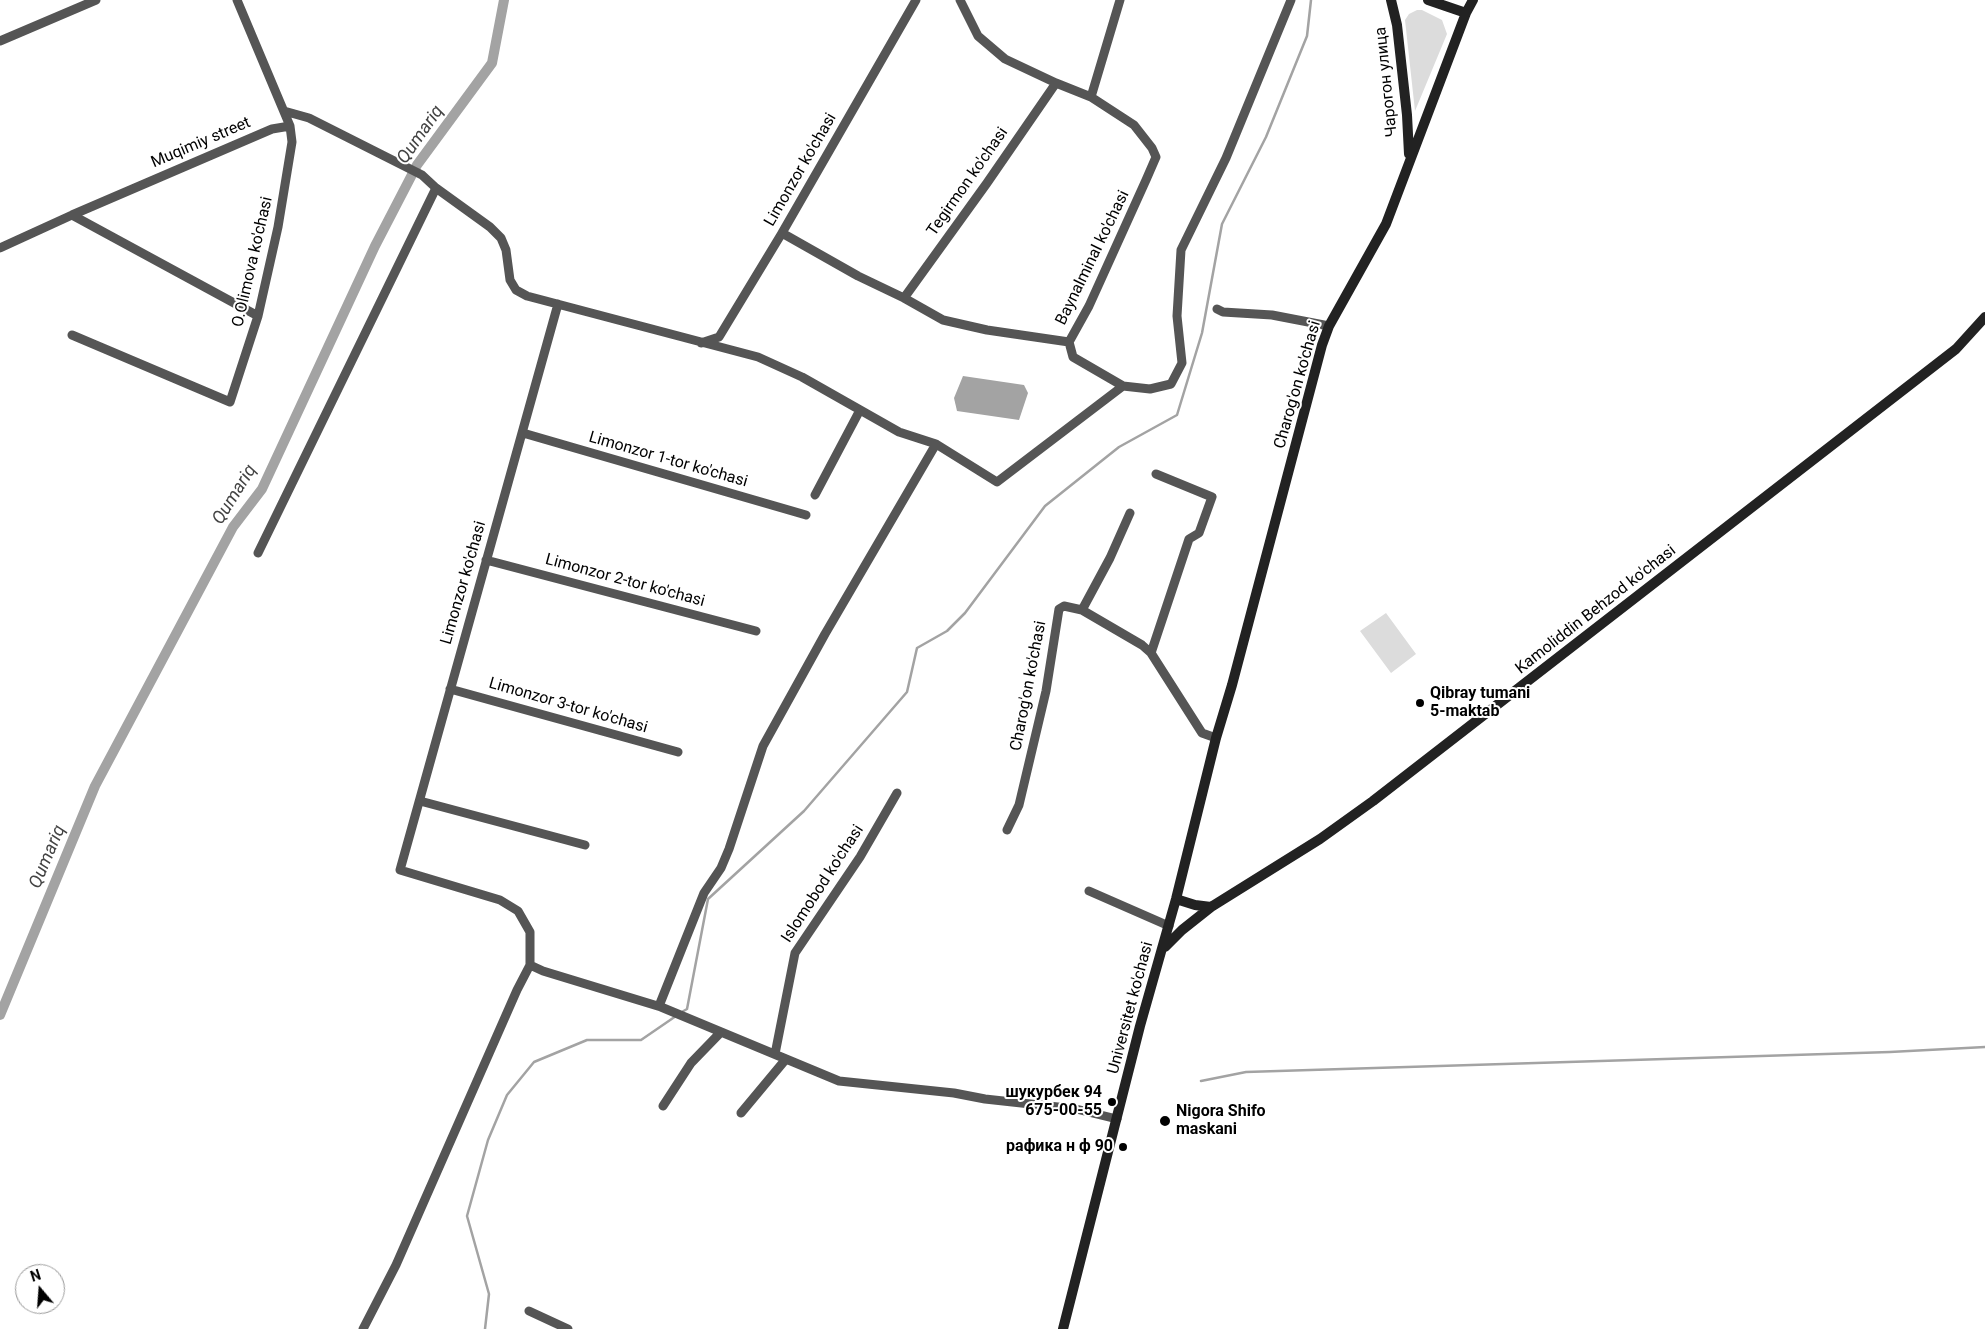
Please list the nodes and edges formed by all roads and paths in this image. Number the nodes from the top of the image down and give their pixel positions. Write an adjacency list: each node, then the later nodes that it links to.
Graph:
1 (96, 0): 11 (street)
2 (237, 0): 14 (street)
3 (916, 0): 19 (street, Limonzor ko'chasi)
4 (960, 0): 12 (street, Baynalminal ko'chasi)
5 (1120, 0): 13 (street)
6 (1291, 0): 30 (street, Baynalminal ko'chasi)
7 (1391, 0): 16 (main road, Чарогон улица)
8 (1428, 0): 10 (main road)
9 (1473, 0): 10 (main road, Charog'on ko'chasi)
10 (1466, 13): 16 (main road, Charog'on ko'chasi)
11 (0, 41)
12 (1056, 83): 13 (street, Baynalminal ko'chasi); 21 (street, Tegirmon ko'chasi)
13 (1091, 97): 28 (street, Baynalminal ko'chasi)
14 (284, 111): 15 (street); 17 (street)
15 (290, 126): 18 (street, Muqimiy street); 24 (street, O.Olimova ko'chasi)
16 (1409, 160): 26 (main road, Charog'on ko'chasi)
17 (436, 188): 22 (street); 38 (street)
18 (72, 215): 20 (street, Muqimiy street); 24 (street)
19 (782, 233): 21 (street); 29 (street, Limonzor ko'chasi)
20 (0, 248)
21 (904, 298): 28 (street)
22 (558, 304): 29 (street); 32 (street, Limonzor ko'chasi)
23 (1217, 309): 26 (street)
24 (258, 316): 27 (street, O.Olimova ko'chasi)
25 (1985, 317): 52 (main road, Kamoliddin Behzod ko'chasi)
26 (1329, 326): 44 (main road, Charog'on ko'chasi)
27 (72, 335)
28 (1069, 342): 30 (street, Baynalminal ko'chasi)
29 (700, 343): 31 (street)
30 (1123, 386): 33 (street)
31 (860, 410): 33 (street); 35 (street)
32 (522, 433): 37 (street, Limonzor 1-tor ko'chasi); 39 (street, Limonzor ko'chasi)
33 (936, 444): 56 (street)
34 (1156, 474): 42 (street)
35 (815, 495)
36 (1130, 513): 40 (street)
37 (806, 515)
38 (258, 553)
39 (486, 560): 41 (street, Limonzor 2-tor ko'chasi); 43 (street, Limonzor ko'chasi)
40 (1082, 610): 42 (street, Charog'on ko'chasi); 48 (street, Charog'on ko'chasi)
41 (756, 631)
42 (1151, 653): 44 (street, Charog'on ko'chasi)
43 (450, 688): 45 (street, Limonzor 3-tor ko'chasi); 47 (street, Limonzor ko'chasi)
44 (1216, 738): 51 (main road, Charog'on ko'chasi)
45 (678, 752)
46 (897, 793): 58 (street, Islomobod ko'chasi)
47 (420, 801): 49 (street); 55 (street, Limonzor ko'chasi)
48 (1007, 830)
49 (585, 845)
50 (1089, 891): 53 (street)
51 (1176, 899): 52 (main road); 53 (main road, Universitet ko'chasi)
52 (1211, 907): 54 (main road, Kamoliddin Behzod ko'chasi)
53 (1169, 926): 54 (main road, Universitet ko'chasi)
54 (1164, 948): 62 (main road, Universitet ko'chasi)
55 (530, 965): 56 (street); 64 (street)
56 (661, 1007): 57 (street)
57 (720, 1032): 58 (street); 60 (street)
58 (775, 1054): 59 (street)
59 (786, 1059): 61 (street); 62 (street)
60 (663, 1106)
61 (740, 1113)
62 (1118, 1119): 66 (main road, Universitet ko'chasi)
63 (529, 1311): 65 (street)
64 (363, 1329)
65 (568, 1329)
66 (1063, 1329)

